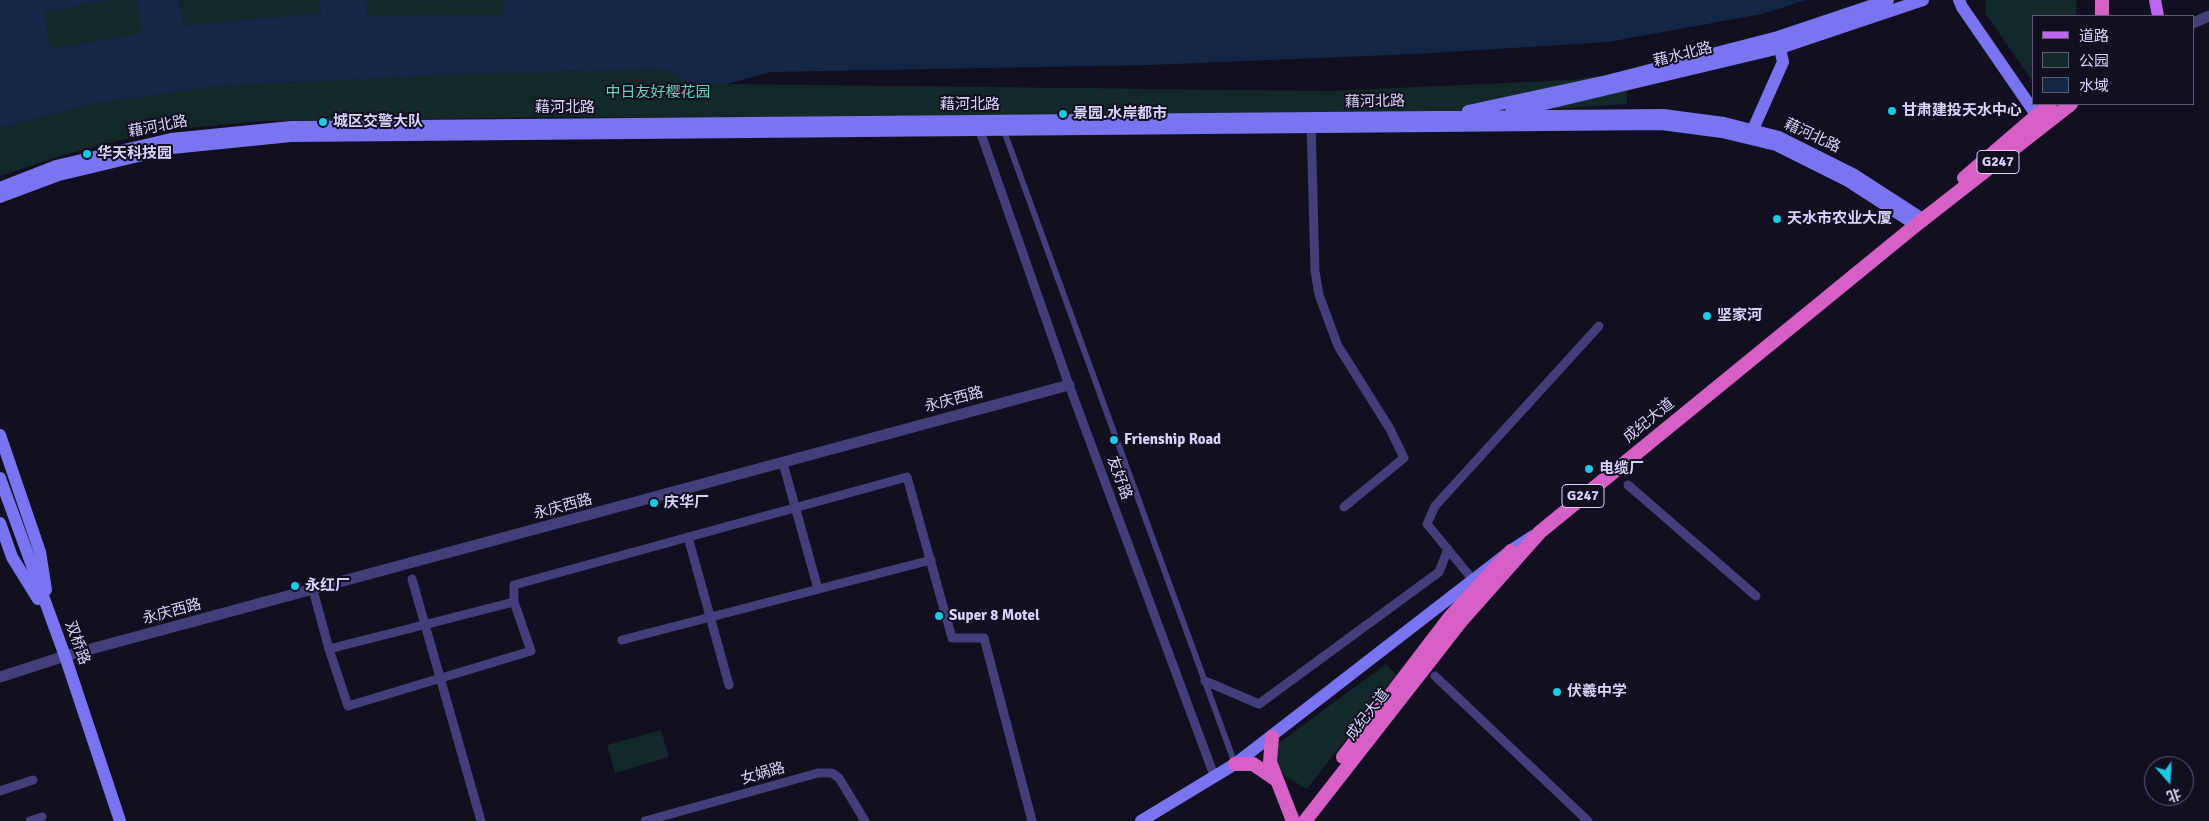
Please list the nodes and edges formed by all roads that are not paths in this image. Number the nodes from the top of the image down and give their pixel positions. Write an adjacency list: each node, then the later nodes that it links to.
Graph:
1 (1888, 0): 12 (main road, 藉水北路)
2 (1923, 0): 12 (main road, 藉水北路)
3 (1959, 0): 16 (main road)
4 (2093, 0): 7 (highway)
5 (2102, 0): 8 (highway)
6 (2155, 0): 9 (main road)
7 (2093, 15)
8 (2102, 15)
9 (2158, 15)
10 (2209, 16): 11 (street)
11 (2194, 23)
12 (1779, 42): 15 (main road, 藉水北路); 17 (main road, 藉水北路); 21 (main road)
13 (2049, 105): 16 (highway, 成纪大道 / G247)
14 (2070, 105): 24 (highway, 成纪大道 / G247)
15 (1493, 116): 17 (main road, 藉河北路); 21 (main road, 藉河北路)
16 (2037, 116): 24 (highway, 成纪大道 / G247)
17 (1445, 122): 18 (main road, 藉河北路); 21 (main road, 藉河北路)
18 (1310, 124): 20 (main road, 藉河北路); 22 (main road, 藉河北路); 31 (street)
19 (980, 131): 20 (main road, 藉河北路); 23 (main road, 藉河北路); 26 (street, 友好路)
20 (1004, 131): 54 (street)
21 (1750, 134): 24 (main road, 藉河北路)
22 (0, 188)
23 (0, 198)
24 (1917, 221): 34 (highway, 成纪大道 / G247); 36 (highway, 成纪大道 / G247)
25 (1599, 326): 37 (street)
26 (1069, 385): 28 (street, 永庆西路); 58 (street, 友好路)
27 (0, 436): 46 (main road)
28 (783, 462): 32 (street); 41 (street, 永庆西路)
29 (0, 478): 46 (main road, 双桥路)
30 (1628, 486): 43 (street)
31 (1344, 507)
32 (795, 508): 35 (street); 38 (street); 42 (street)
33 (0, 523): 46 (main road)
34 (1540, 532): 36 (main road); 71 (highway, 成纪大道 / G247)
35 (688, 537): 44 (street); 45 (street)
36 (1513, 549): 40 (main road); 70 (highway, 成纪大道 / G247)
37 (1448, 550): 40 (street); 54 (street)
38 (931, 560): 42 (street); 68 (street)
39 (412, 579): 47 (street)
40 (1473, 580): 56 (main road)
41 (313, 590): 49 (street); 50 (street, 永庆西路)
42 (818, 590): 45 (street)
43 (1756, 596)
44 (514, 602): 47 (street); 53 (street)
45 (711, 617): 48 (street); 55 (street)
46 (51, 620): 50 (main road, 双桥路)
47 (425, 624): 49 (street); 53 (street)
48 (622, 640)
49 (329, 649): 53 (street)
50 (65, 656): 52 (street, 永庆西路); 64 (main road, 双桥路)
51 (1435, 676): 72 (street)
52 (0, 677)
53 (440, 679): 65 (street)
54 (1206, 681): 57 (street)
55 (729, 685)
56 (1272, 737): 57 (main road); 59 (highway)
57 (1236, 764): 58 (main road); 59 (highway)
58 (1215, 778): 69 (main road)
59 (1275, 779): 70 (highway)
60 (33, 780): 61 (street)
61 (0, 791)
62 (42, 817): 63 (street)
63 (30, 821)
64 (120, 821)
65 (481, 821)
66 (646, 821): 67 (street, 女娲路)
67 (866, 821)
68 (1032, 821)
69 (1140, 821)
70 (1294, 821)
71 (1305, 821)
72 (1588, 821)

